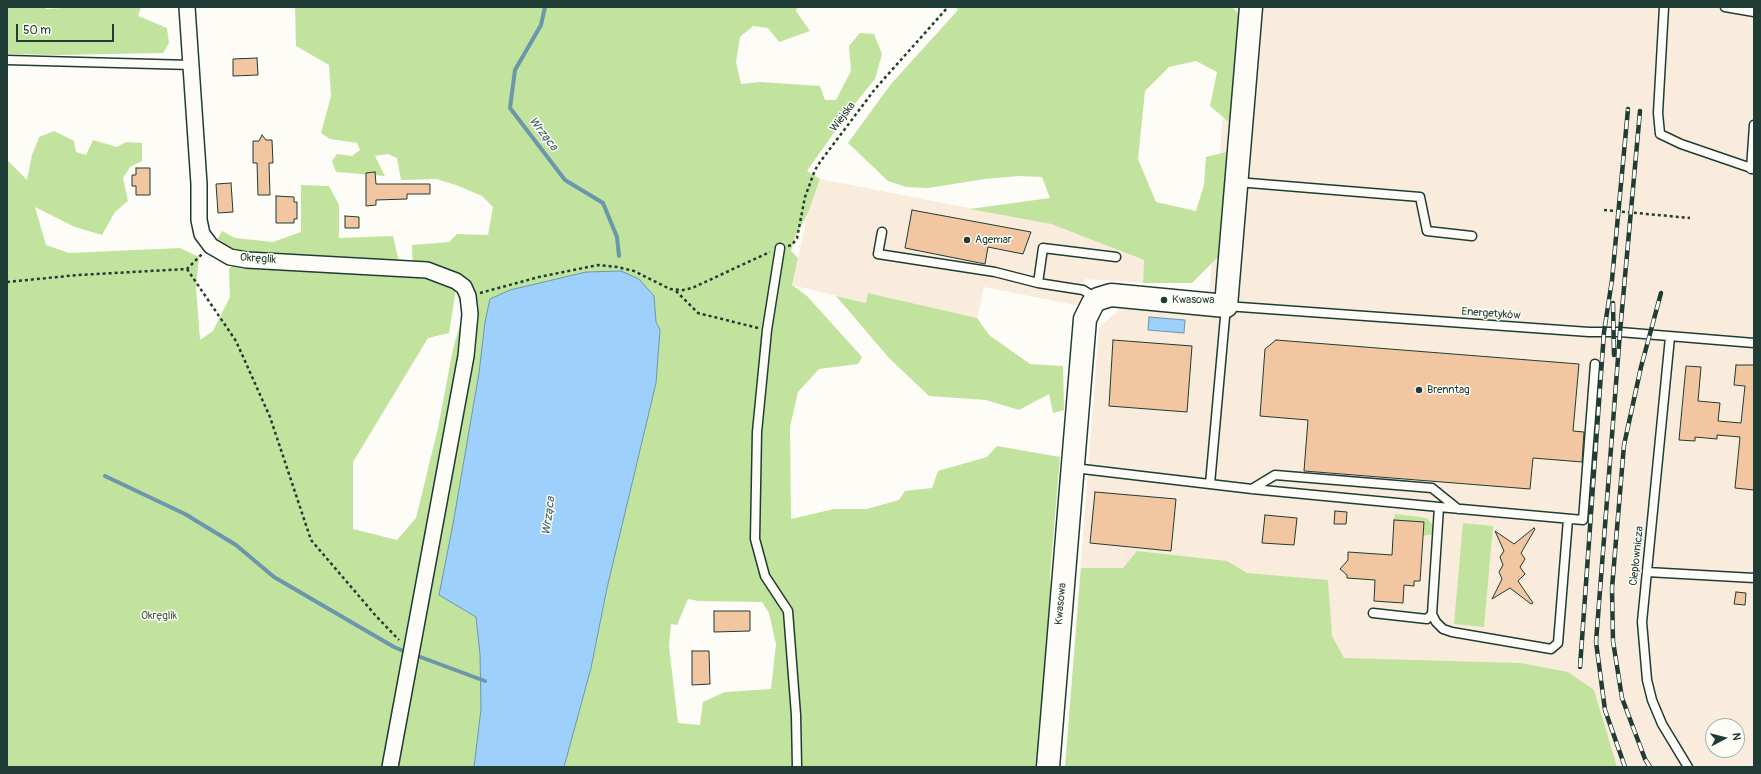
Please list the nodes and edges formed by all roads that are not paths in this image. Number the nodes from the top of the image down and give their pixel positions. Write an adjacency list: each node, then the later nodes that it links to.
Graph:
1 (187, 7): 7 (street, Okręglik)
2 (1252, 7): 10 (street)
3 (1664, 7): 9 (lane)
4 (1725, 7): 5 (lane)
5 (1754, 12)
6 (7, 60): 7 (lane)
7 (191, 65): 31 (street, Okręglik)
8 (1754, 124): 9 (lane)
9 (1752, 169)
10 (1237, 182): 12 (lane); 17 (street)
11 (882, 232): 15 (lane)
12 (1472, 236)
13 (780, 248): 32 (lane)
14 (1116, 257): 15 (lane)
15 (1038, 284): 16 (lane)
16 (1098, 299): 17 (street); 21 (street, Kwasowa)
17 (1226, 306): 18 (lane, Energetyków); 22 (lane)
18 (1670, 337): 19 (lane, Energetyków); 27 (lane, Ciepłownicza)
19 (1754, 343)
20 (1594, 364): 26 (lane)
21 (1072, 468): 22 (lane); 33 (street, Kwasowa)
22 (1210, 484): 23 (lane)
23 (1252, 488): 24 (lane); 25 (lane)
24 (1439, 507): 25 (lane); 30 (lane)
25 (1458, 509): 26 (lane)
26 (1568, 519): 30 (lane)
27 (1647, 572): 28 (lane); 34 (lane, Ciepłownicza)
28 (1754, 578)
29 (1373, 613): 30 (lane)
30 (1432, 614)
31 (390, 767)
32 (797, 767)
33 (1048, 767)
34 (1688, 767)

